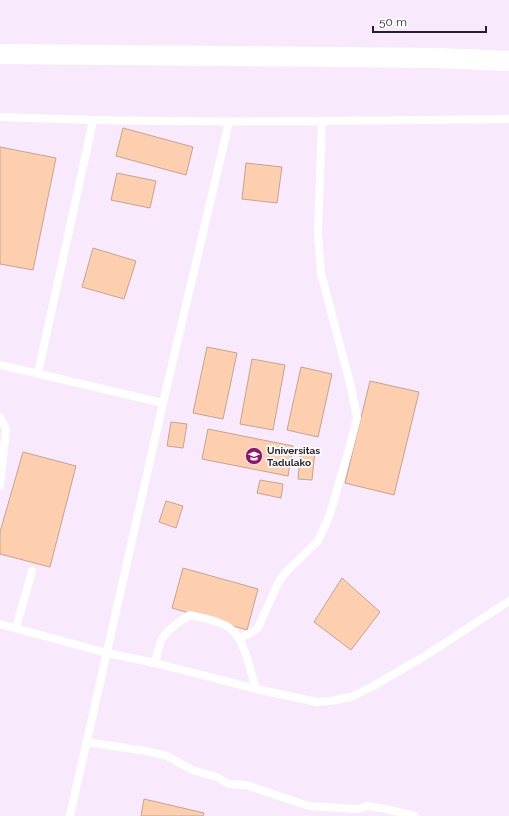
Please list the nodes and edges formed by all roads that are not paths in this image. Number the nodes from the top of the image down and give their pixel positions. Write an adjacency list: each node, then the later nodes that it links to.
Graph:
1 (0, 54): 2 (street)
2 (509, 61)
3 (0, 117): 5 (lane)
4 (509, 119): 6 (lane)
5 (93, 121): 7 (lane); 9 (lane)
6 (322, 121): 7 (lane); 17 (lane)
7 (229, 122): 10 (lane)
8 (0, 365): 9 (lane)
9 (38, 373): 10 (lane)
10 (163, 404): 18 (lane)
11 (0, 417): 12 (lane)
12 (0, 486)
13 (32, 571): 16 (lane)
14 (509, 601): 20 (lane)
15 (0, 624): 16 (lane)
16 (16, 628): 18 (lane)
17 (239, 638): 19 (lane); 20 (lane)
18 (107, 653): 19 (lane); 21 (lane)
19 (155, 663): 20 (lane)
20 (256, 689)
21 (86, 742): 22 (lane); 23 (lane)
22 (70, 816)
23 (414, 816)

